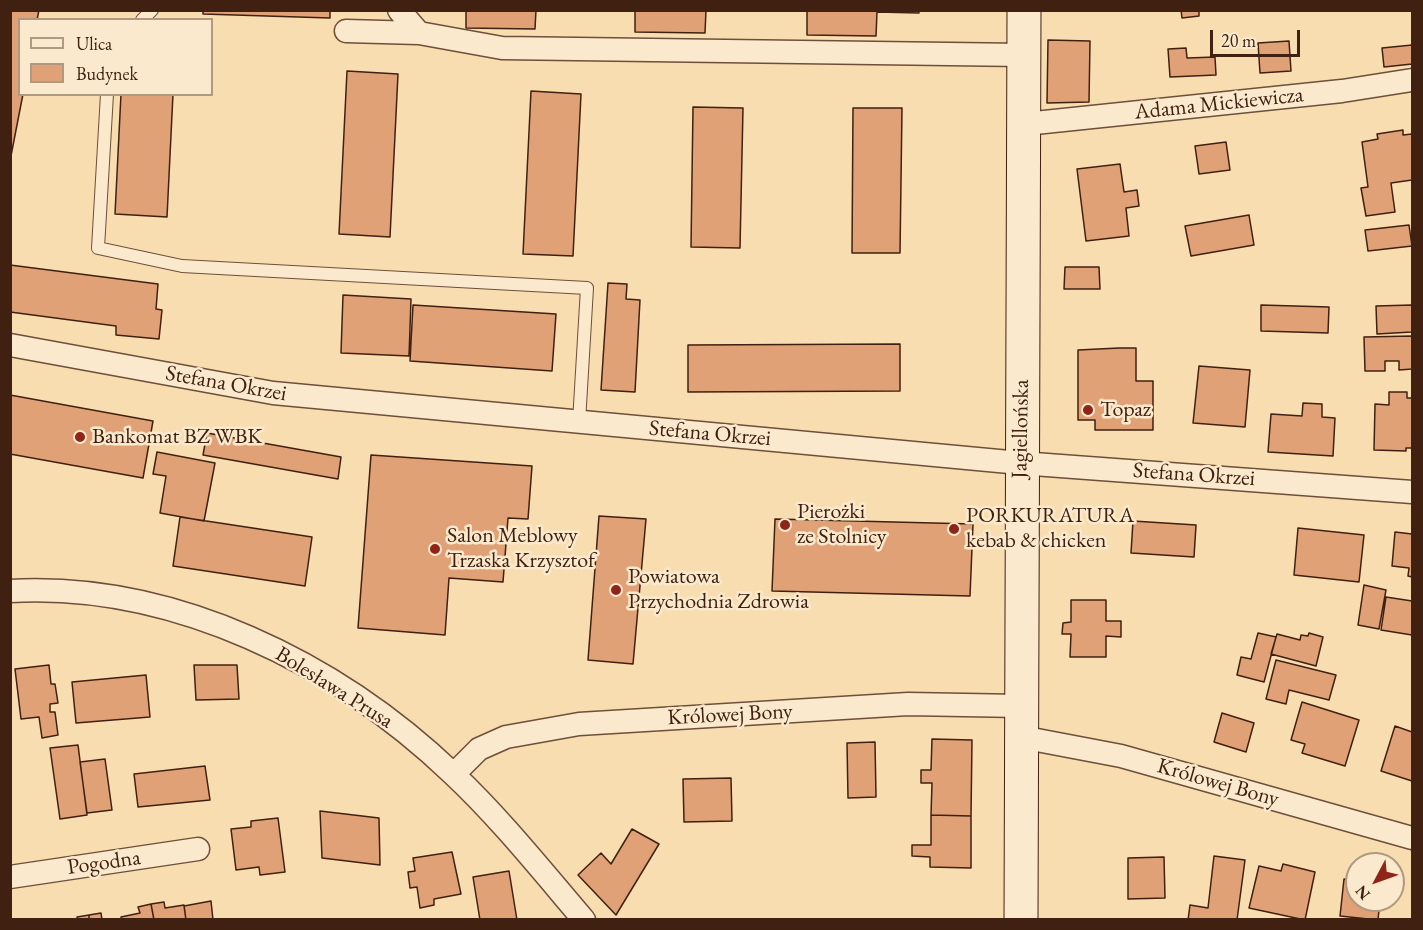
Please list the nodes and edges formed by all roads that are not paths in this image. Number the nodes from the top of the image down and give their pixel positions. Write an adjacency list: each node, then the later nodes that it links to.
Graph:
1 (399, 10): 4 (street)
2 (1024, 10): 5 (street, Jagiellońska)
3 (346, 31): 4 (street)
4 (419, 33): 5 (street)
5 (1023, 55): 8 (street, Jagiellońska)
6 (1413, 80): 8 (street, Adama Mickiewicza)
7 (107, 96): 10 (lane)
8 (1025, 124): 11 (street, Jagiellońska)
9 (10, 345): 10 (street, Stefana Okrzei)
10 (579, 422): 11 (street, Stefana Okrzei)
11 (1020, 463): 12 (street, Stefana Okrzei); 14 (street, Jagiellońska)
12 (1413, 492)
13 (10, 591): 15 (street, Bolesława Prusa)
14 (1021, 722): 15 (street, Królowej Bony); 16 (street, Królowej Bony); 20 (street, Jagiellońska)
15 (454, 774): 19 (street, Bolesława Prusa)
16 (1413, 838)
17 (198, 849): 18 (street, Pogodna)
18 (10, 877)
19 (584, 920)
20 (1021, 920)

